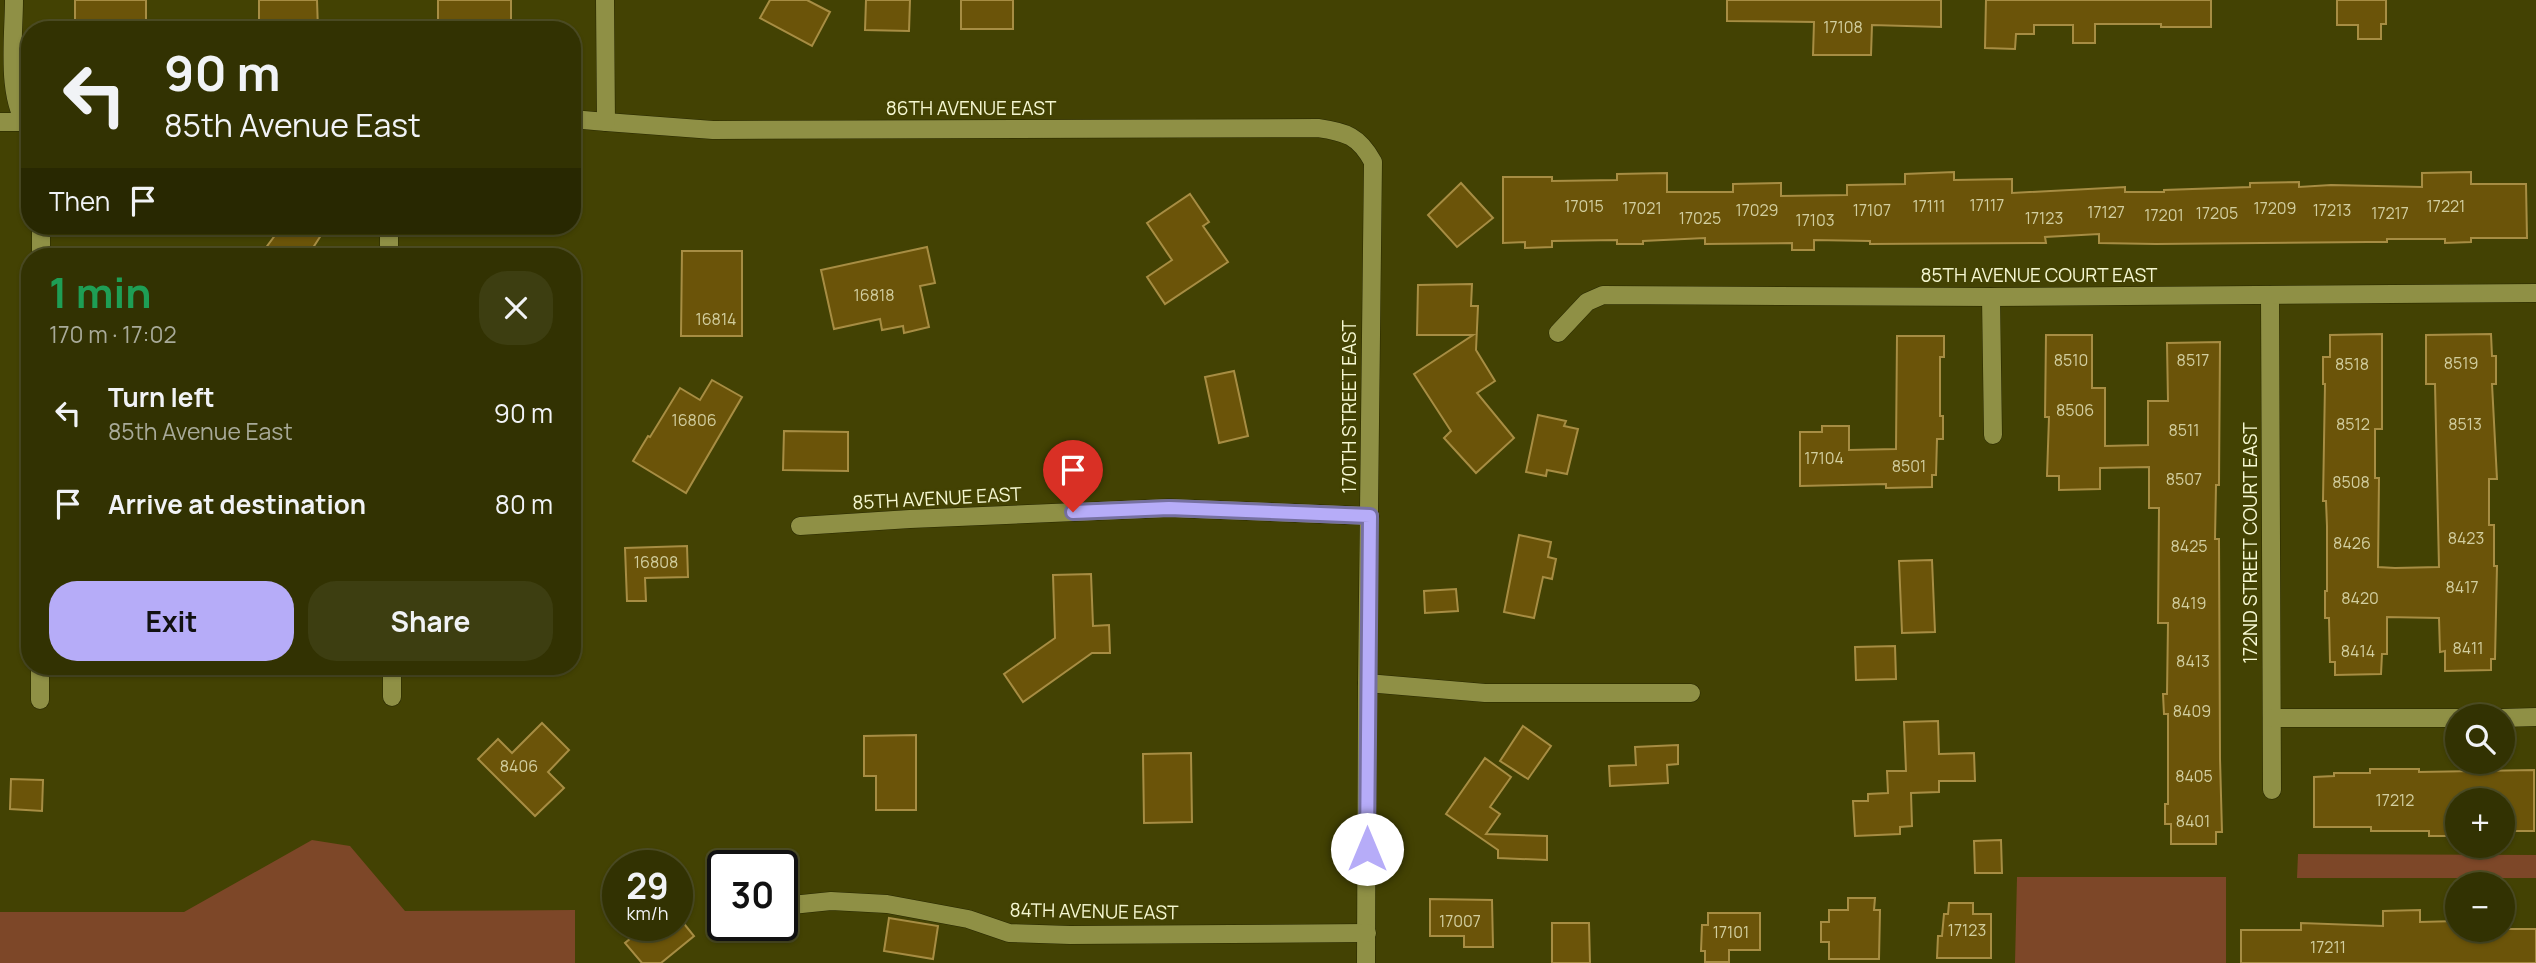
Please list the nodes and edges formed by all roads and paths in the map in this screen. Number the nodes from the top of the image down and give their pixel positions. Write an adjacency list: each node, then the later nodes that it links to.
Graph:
1 (14, 0): 3 (street)
2 (606, 0): 6 (street)
3 (21, 104)
4 (581, 120): 6 (street, 86TH AVENUE EAST)
5 (0, 121): 7 (street)
6 (606, 122): 8 (street, 86TH AVENUE EAST)
7 (21, 124)
8 (1364, 147): 14 (street, 170TH STREET EAST)
9 (2536, 293): 10 (street, 85TH AVENUE COURT EAST)
10 (2270, 295): 11 (street, 85TH AVENUE COURT EAST); 23 (street, 172ND STREET COURT EAST)
11 (1991, 297): 12 (street, 85TH AVENUE COURT EAST); 13 (street)
12 (1558, 333)
13 (1993, 435)
14 (1370, 516): 15 (street, 85TH AVENUE EAST); 18 (street, 170TH STREET EAST)
15 (800, 526)
16 (40, 675): 21 (street)
17 (392, 675): 20 (street)
18 (1367, 683): 19 (street); 28 (street, 170TH STREET EAST)
19 (1691, 693)
20 (392, 697)
21 (40, 699)
22 (2536, 717): 25 (street)
23 (2272, 718): 24 (street); 26 (street, 172ND STREET COURT EAST)
24 (2445, 718)
25 (2515, 718)
26 (2273, 790)
27 (798, 904): 28 (street, 84TH AVENUE EAST)
28 (1367, 933): 29 (street, 170TH STREET EAST)
29 (1366, 963)

